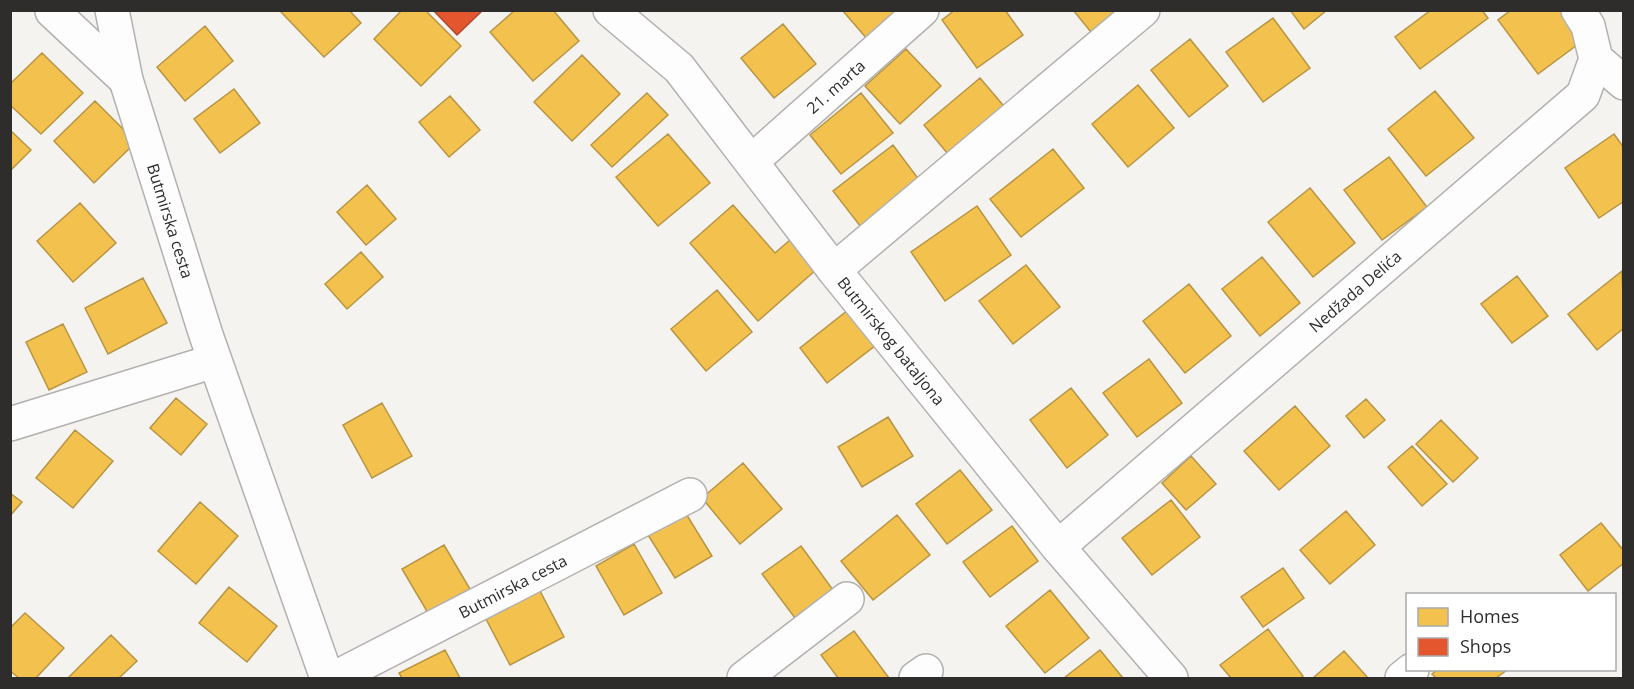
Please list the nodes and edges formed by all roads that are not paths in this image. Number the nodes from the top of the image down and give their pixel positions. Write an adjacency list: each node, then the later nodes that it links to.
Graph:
1 (52, 10): 8 (street, Butmirska cesta)
2 (112, 10): 8 (street, Butmirska cesta)
3 (610, 10): 10 (street, Butmirskog bataljona)
4 (921, 10): 10 (street, 21. marta)
5 (1143, 10): 11 (street)
6 (1578, 10): 7 (street)
7 (1596, 59): 9 (street); 15 (street, Nedžada Delića)
8 (126, 80): 12 (street, Butmirska cesta)
9 (1623, 83)
10 (752, 161): 11 (street, Butmirskog bataljona)
11 (834, 270): 15 (street, Butmirskog bataljona)
12 (214, 362): 13 (street); 17 (street, Butmirska cesta)
13 (10, 424)
14 (690, 495): 18 (street, Butmirska cesta)
15 (1058, 547): 20 (street, Butmirskog bataljona)
16 (847, 599): 19 (street)
17 (327, 678)
18 (334, 678)
19 (744, 678)
20 (1171, 678)

